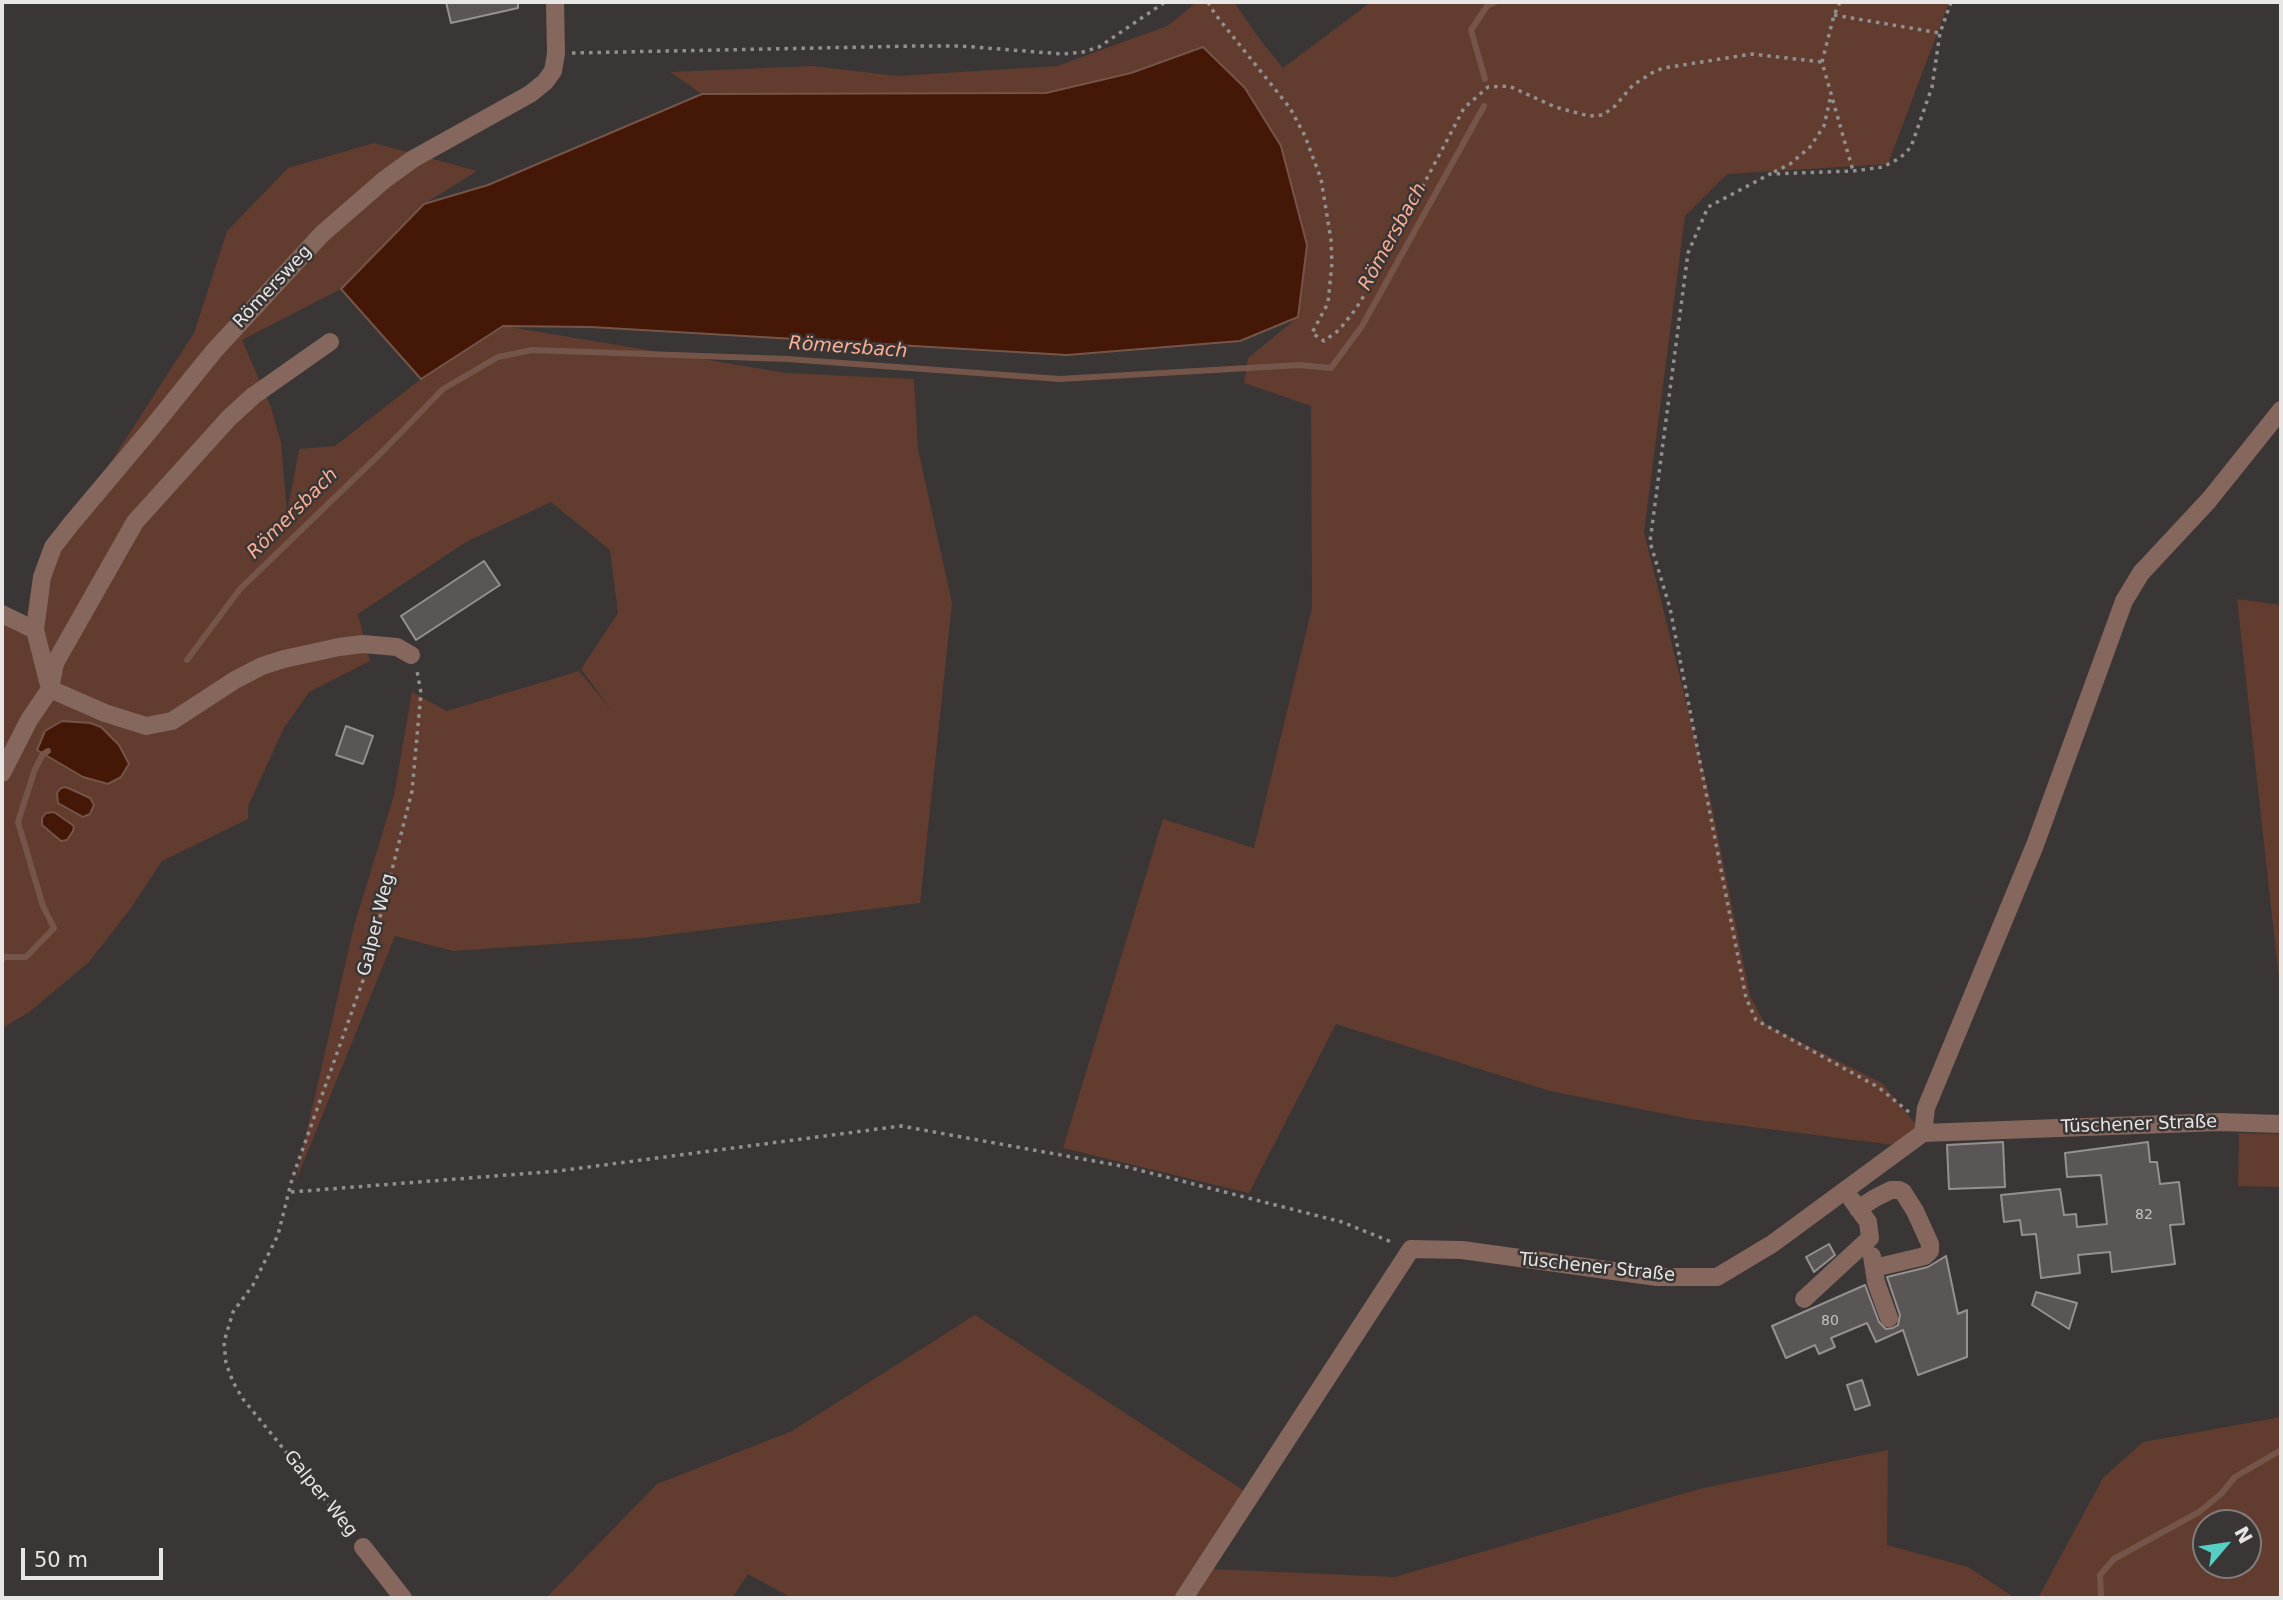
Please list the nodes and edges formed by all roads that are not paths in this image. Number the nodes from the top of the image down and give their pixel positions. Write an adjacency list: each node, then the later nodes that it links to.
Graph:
1 (555, 2): 5 (street, Römersweg)
2 (330, 342): 7 (street)
3 (2281, 410): 10 (street)
4 (2, 614): 5 (street)
5 (36, 629): 7 (street)
6 (411, 655): 7 (street)
7 (50, 688): 8 (street)
8 (2, 773)
9 (2281, 1125): 10 (street, Tüschener Straße)
10 (1923, 1133): 11 (street, Tüschener Straße)
11 (1846, 1191): 12 (street); 19 (street, Tüschener Straße)
12 (1858, 1209): 13 (street); 14 (street)
13 (1870, 1238): 14 (street); 15 (street)
14 (1874, 1268): 16 (street)
15 (1804, 1299)
16 (1889, 1318)
17 (362, 1546): 18 (street, Galper Weg)
18 (403, 1598)
19 (1184, 1598)

